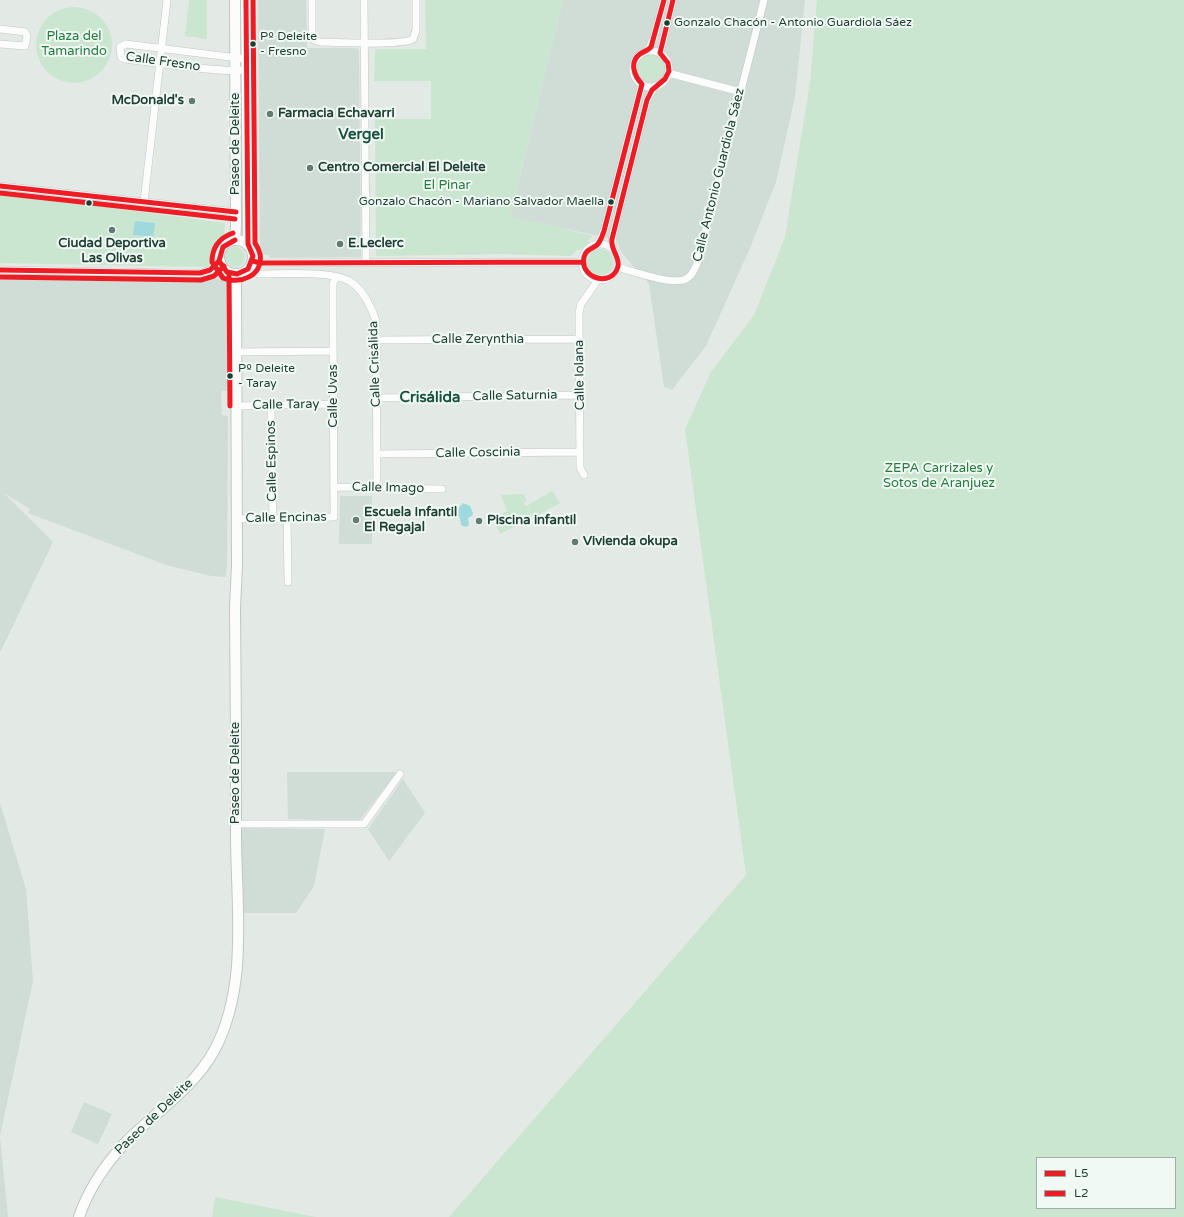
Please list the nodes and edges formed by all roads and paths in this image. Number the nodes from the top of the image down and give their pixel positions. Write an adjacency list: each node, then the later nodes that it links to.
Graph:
1 (167, 0): 13 (street)
2 (235, 0): 16 (main road, Paseo de Deleite)
3 (246, 0): 18 (main road, Paseo de Deleite)
4 (312, 0): 11 (street)
5 (364, 0): 11 (street)
6 (416, 0): 11 (street)
7 (664, 0): 14 (street)
8 (672, 0): 15 (street)
9 (764, 0): 23 (street, Calle Antonio Guardiola Sáez)
10 (0, 29): 12 (street)
11 (364, 43): 33 (street)
12 (0, 44)
13 (162, 48): 16 (street, Calle Fresno); 17 (street); 17 (street, Calle Fresno)
14 (648, 51): 15 (street); 21 (street)
15 (660, 53): 20 (street)
16 (236, 57): 18 (street, Calle Fresno); 19 (main road, Paseo de Deleite)
17 (160, 63): 19 (street, Calle Fresno); 25 (street)
18 (246, 64): 19 (street, Calle Fresno); 28 (main road, Paseo de Deleite)
19 (236, 71): 26 (main road, Paseo de Deleite)
20 (668, 73): 22 (street); 23 (street)
21 (642, 84): 22 (street); 29 (street)
22 (655, 86): 30 (street)
23 (740, 92): 35 (street, Calle Antonio Guardiola Sáez)
24 (0, 186): 25 (street)
25 (144, 202): 26 (street)
26 (236, 212): 27 (main road, Paseo de Deleite)
27 (235, 240): 28 (main road); 31 (main road)
28 (248, 244): 34 (main road)
29 (597, 245): 30 (street); 32 (street)
30 (612, 249): 35 (street)
31 (219, 261): 37 (street); 38 (main road)
32 (583, 262): 33 (street); 40 (street)
33 (366, 263): 34 (street)
34 (251, 265): 38 (main road); 39 (street, Calle Crisálida)
35 (618, 267): 40 (street)
36 (0, 270): 37 (street)
37 (200, 274): 38 (street)
38 (233, 274): 44 (main road, Paseo de Deleite)
39 (336, 276): 42 (street, Calle Crisálida); 43 (street, Calle Uvas)
40 (598, 280): 41 (street, Calle Iolana)
41 (579, 339): 42 (street, Calle Zerynthia); 45 (street, Calle Iolana)
42 (376, 340): 46 (street, Calle Crisálida)
43 (333, 351): 44 (street); 47 (street, Calle Uvas)
44 (237, 352): 49 (main road, Paseo de Deleite)
45 (580, 395): 46 (street, Calle Saturnia); 50 (street, Calle Iolana)
46 (377, 398): 51 (street, Calle Crisálida)
47 (334, 404): 48 (street, Calle Taray); 53 (street, Calle Uvas)
48 (271, 405): 49 (street, Calle Taray); 58 (street, Calle Espinos)
49 (237, 406): 59 (main road, Paseo de Deleite)
50 (580, 452): 51 (street, Calle Coscinia); 52 (street, Calle Iolana)
51 (377, 454): 54 (street, Calle Crisálida)
52 (584, 475)
53 (334, 487): 54 (street, Calle Imago); 57 (street, Calle Uvas)
54 (377, 487): 55 (street, Calle Imago)
55 (442, 489)
56 (287, 517): 57 (street, Calle Encinas); 58 (street, Calle Encinas); 60 (street)
57 (334, 517)
58 (273, 518): 59 (street, Calle Encinas)
59 (237, 519): 62 (main road, Paseo de Deleite)
60 (288, 582)
61 (400, 774): 62 (street)
62 (236, 824): 63 (main road, Paseo de Deleite)
63 (79, 1217)

